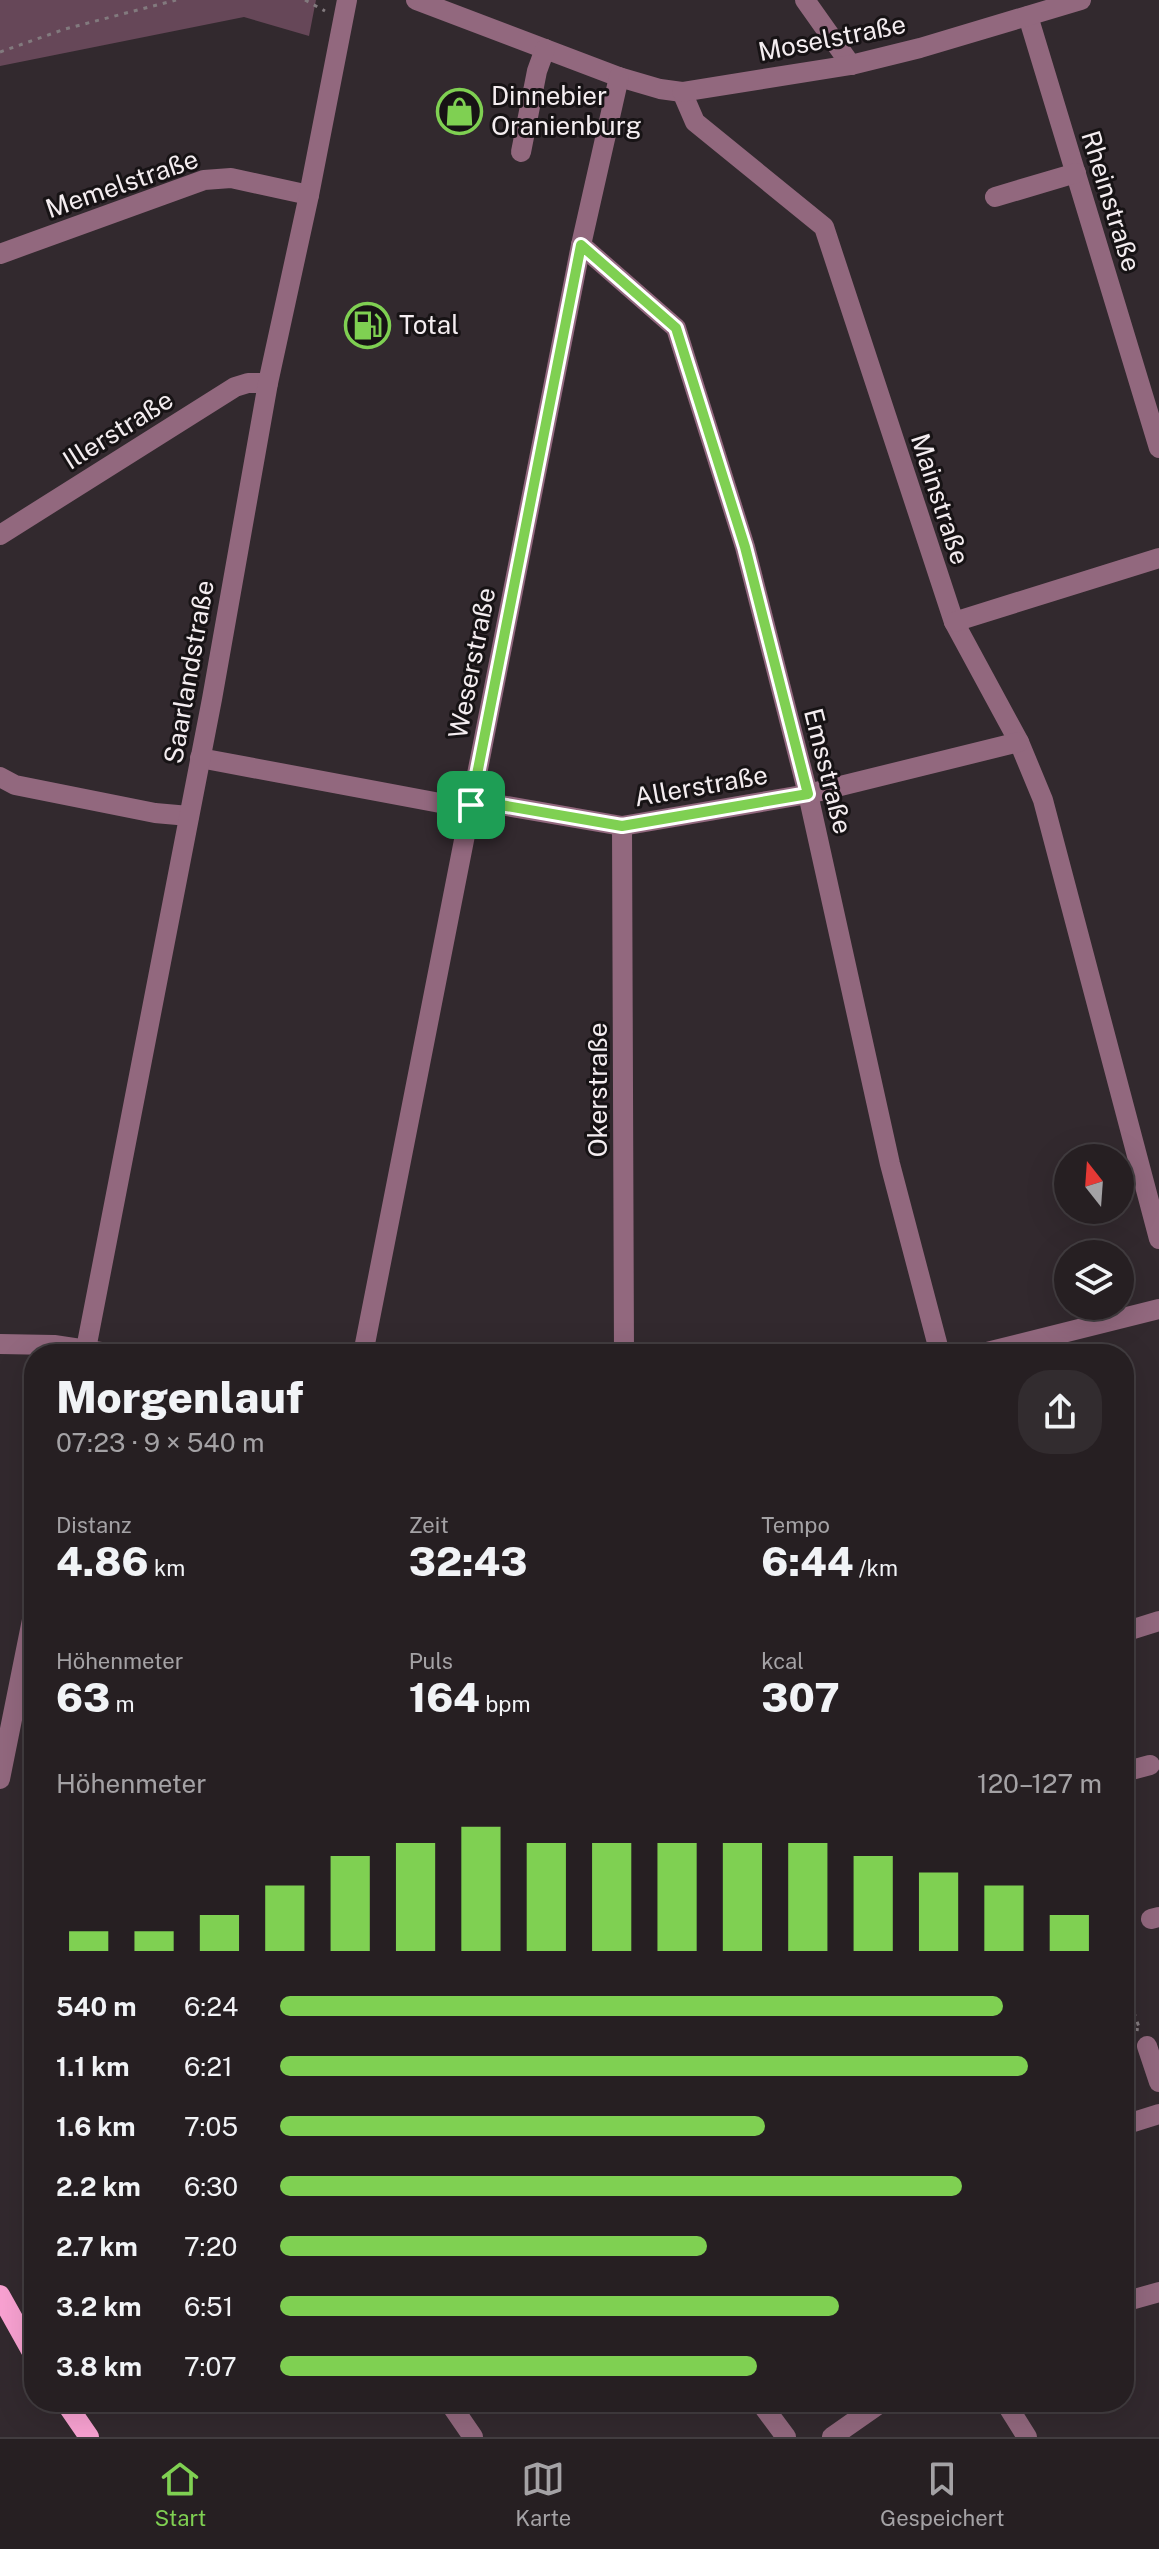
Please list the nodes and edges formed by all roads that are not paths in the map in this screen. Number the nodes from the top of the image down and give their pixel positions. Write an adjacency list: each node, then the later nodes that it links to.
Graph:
1 (347, 0): 12 (street, Saarlandstraße)
2 (416, 0): 6 (street)
3 (805, 0): 7 (street)
4 (1081, 0): 5 (street, Moselstraße)
5 (1028, 16): 7 (street, Moselstraße); 11 (street, Rheinstraße)
6 (545, 49): 8 (street); 10 (street)
7 (851, 65): 9 (street, Moselstraße)
8 (619, 77): 9 (street); 14 (street, Weserstraße)
9 (682, 92): 20 (street, Mainstraße)
10 (521, 152)
11 (1076, 173): 13 (street); 17 (street, Rheinstraße)
12 (309, 195): 15 (street, Memelstraße); 16 (street, Saarlandstraße)
13 (995, 197)
14 (581, 245): 24 (street, Emsstraße); 25 (street, Weserstraße)
15 (0, 254)
16 (268, 383): 18 (street, Illerstraße); 22 (street, Saarlandstraße)
17 (1159, 448)
18 (0, 535)
19 (1159, 558): 20 (street)
20 (954, 622): 21 (street, Mainstraße)
21 (1019, 742): 24 (street, Allerstraße); 28 (street, Mainstraße)
22 (200, 758): 25 (street, Allerstraße); 26 (street, Saarlandstraße)
23 (0, 777): 26 (street)
24 (808, 794): 27 (street, Allerstraße); 34 (street, Emsstraße)
25 (471, 805): 27 (street, Allerstraße); 32 (street, Weserstraße)
26 (189, 816): 31 (street, Saarlandstraße)
27 (622, 826): 33 (street, Okerstraße)
28 (1159, 1239)
29 (1159, 1309): 35 (street)
30 (0, 1344): 36 (street)
31 (87, 1344)
32 (365, 1344)
33 (624, 1344)
34 (937, 1344)
35 (1019, 1344)
36 (24, 1346)
37 (1159, 1621): 38 (street)
38 (1134, 1629)
39 (24, 1660): 42 (street)
40 (1150, 1765): 41 (street)
41 (1134, 1769)
42 (0, 1779)
43 (1147, 2046): 44 (street)
44 (1159, 2082)
45 (1159, 2114): 46 (street)
46 (1134, 2122)
47 (1159, 2292): 49 (street)
48 (1, 2298): 50 (main road)
49 (1134, 2299)
50 (24, 2338)
51 (72, 2412): 56 (main road)
52 (456, 2412): 57 (street)
53 (767, 2412): 58 (street)
54 (868, 2412): 59 (street)
55 (1011, 2412): 60 (street)
56 (89, 2437)
57 (473, 2437)
58 (786, 2437)
59 (832, 2437)
60 (1027, 2437)

